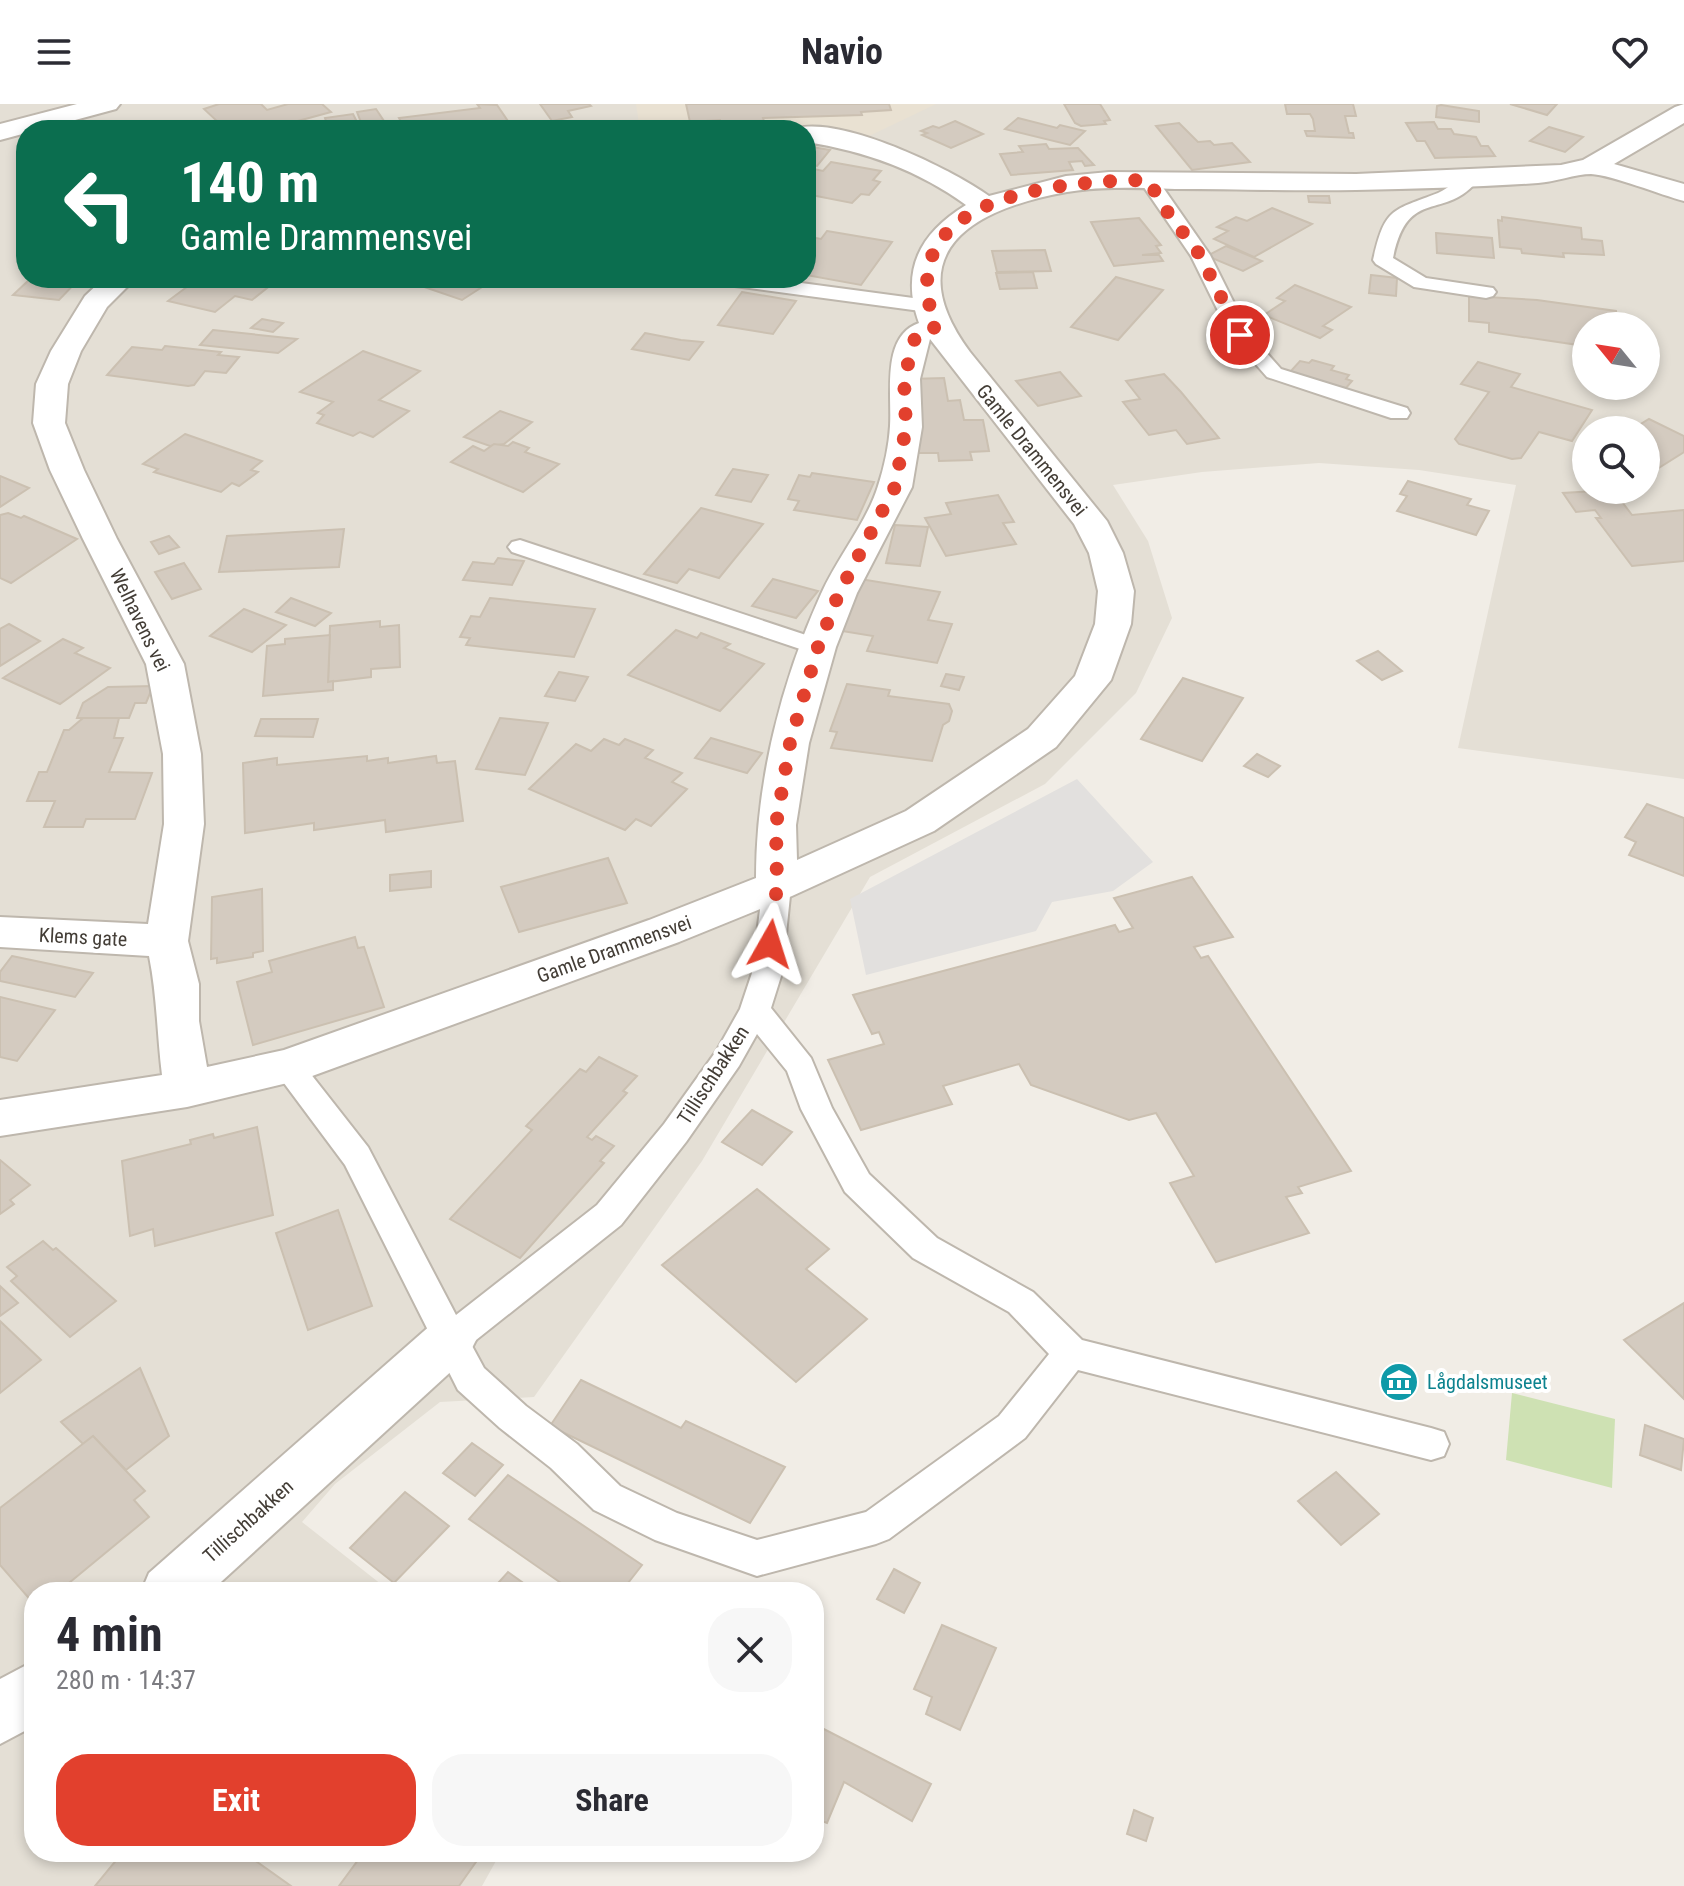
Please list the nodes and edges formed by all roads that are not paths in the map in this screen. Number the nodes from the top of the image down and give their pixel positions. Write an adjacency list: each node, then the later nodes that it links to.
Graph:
1 (107, 104): 3 (street)
2 (1684, 112): 5 (street)
3 (46, 120)
4 (816, 136): 10 (street)
5 (1592, 166): 6 (street); 7 (street); 9 (street)
6 (1684, 173)
7 (1470, 179): 8 (street); 13 (lane)
8 (1148, 180): 10 (street); 15 (lane)
9 (1684, 193)
10 (985, 205): 14 (street)
11 (110, 288): 20 (street, Welhavens vei)
12 (776, 288): 14 (lane)
13 (1486, 292)
14 (932, 316): 17 (street, Tillischbakken); 18 (street, Gamle Drammensvei)
15 (1399, 413)
16 (520, 547): 17 (lane)
17 (818, 647): 18 (street, Tillischbakken)
18 (777, 886): 21 (lane, Tillischbakken); 22 (street, Gamle Drammensvei)
19 (0, 932): 20 (street, Klems gate)
20 (167, 941): 23 (street, Welhavens vei)
21 (755, 1010): 25 (lane, Tillischbakken); 26 (lane)
22 (288, 1067): 23 (street, Gamle Drammensvei); 25 (lane)
23 (187, 1089): 24 (street, Gamle Drammensvei)
24 (0, 1118)
25 (450, 1340): 26 (lane); 28 (street, Tillischbakken)
26 (1071, 1353): 27 (lane)
27 (1431, 1444)
28 (180, 1582)
29 (24, 1697): 30 (street)
30 (0, 1715)

